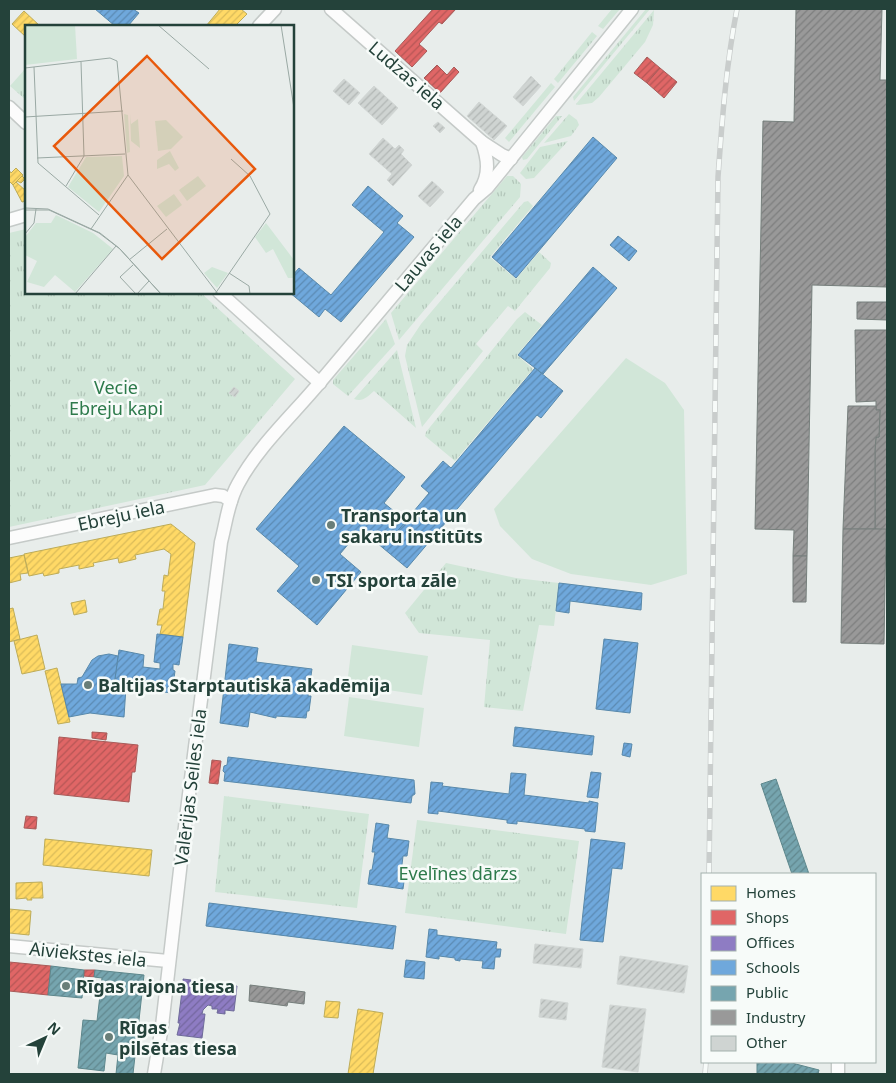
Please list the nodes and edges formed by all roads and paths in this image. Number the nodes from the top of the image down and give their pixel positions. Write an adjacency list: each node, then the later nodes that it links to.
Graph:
1 (275, 9): 4 (street)
2 (331, 9): 7 (street, Ludzas iela)
3 (632, 9): 8 (street, Lauvas iela)
4 (260, 25)
5 (9, 107): 6 (street)
6 (25, 121)
7 (482, 142): 8 (street, Ludzas iela); 9 (street)
8 (511, 158): 9 (street, Lauvas iela)
9 (474, 199): 13 (street, Lauvas iela)
10 (25, 215): 11 (street)
11 (9, 220)
12 (221, 294): 13 (street)
13 (320, 382): 14 (street, Lauvas iela)
14 (231, 501): 15 (street, Ebreju iela); 17 (street, Valērijas Seiles iela)
15 (9, 538)
16 (9, 946): 17 (street, Aiviekstes iela)
17 (168, 961): 18 (street, Valērijas Seiles iela)
18 (154, 1074)

